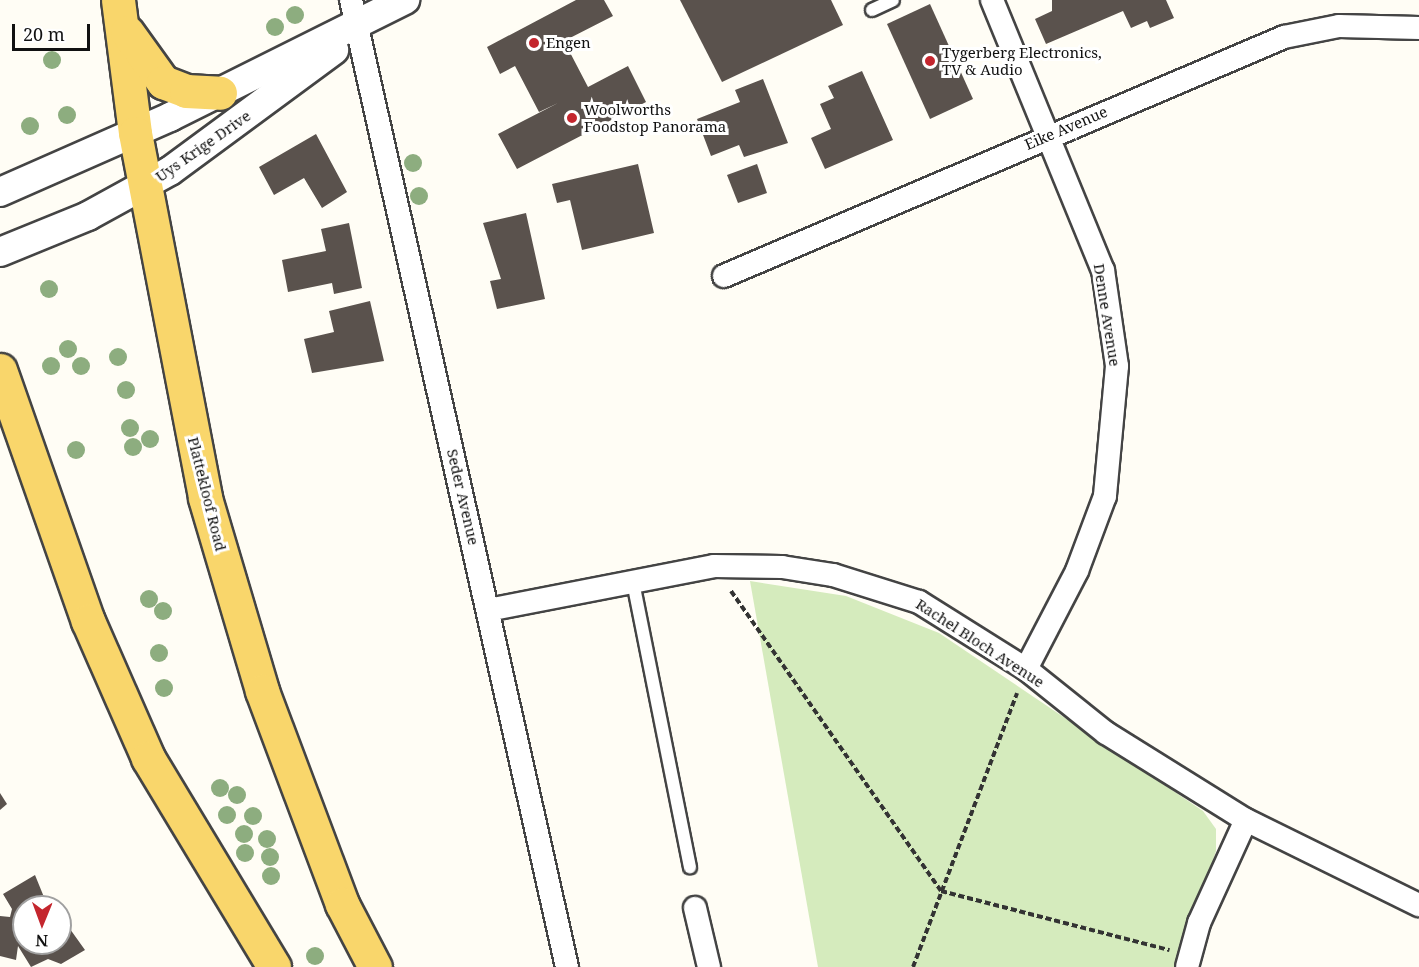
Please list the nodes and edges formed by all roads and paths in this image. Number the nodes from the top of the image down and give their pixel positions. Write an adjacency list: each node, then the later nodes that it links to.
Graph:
1 (351, 0): 7 (street, Seder Avenue)
2 (405, 0): 7 (street, Uys Krige Drive)
3 (893, 0): 6 (lane)
4 (992, 0): 11 (street, Denne Avenue)
5 (120, 10): 9 (main road); 10 (main road, Plattekloof Road)
6 (872, 10)
7 (357, 28): 9 (street, Uys Krige Drive); 12 (street, Uys Krige Drive); 19 (street, Seder Avenue)
8 (1419, 28): 11 (street, Eike Avenue)
9 (220, 93): 10 (street, Uys Krige Drive)
10 (135, 134): 12 (main road, Plattekloof Road); 13 (street, Uys Krige Drive)
11 (1051, 134): 15 (street, Eike Avenue); 20 (street, Denne Avenue)
12 (146, 186): 14 (street, Uys Krige Drive); 28 (main road, Plattekloof Road)
13 (0, 192)
14 (0, 252)
15 (724, 276)
16 (0, 370): 27 (main road)
17 (714, 566): 18 (street, Rachel Bloch Avenue); 20 (street, Rachel Bloch Avenue); 23 (path)
18 (633, 582): 19 (street, Rachel Bloch Avenue); 22 (lane)
19 (488, 610): 29 (street, Seder Avenue)
20 (1026, 669): 21 (street, Rachel Bloch Avenue); 23 (path)
21 (1246, 820): 24 (street, Rachel Bloch Avenue); 26 (street)
22 (690, 867)
23 (941, 891): 26 (path); 31 (path)
24 (1419, 905)
25 (695, 908): 30 (street)
26 (1188, 961)
27 (274, 967)
28 (375, 967)
29 (567, 967)
30 (709, 967)
31 (913, 967)

